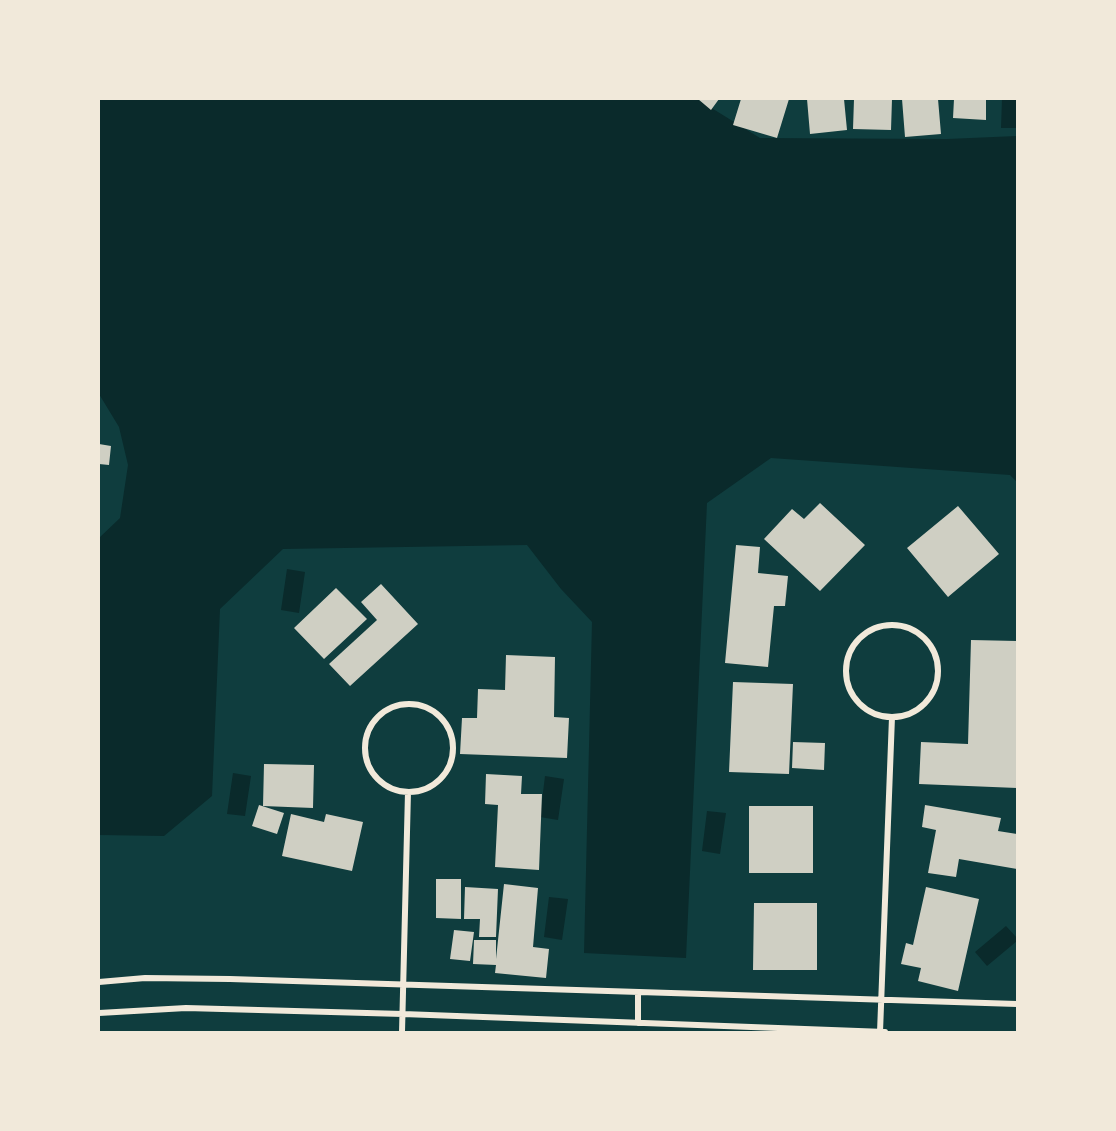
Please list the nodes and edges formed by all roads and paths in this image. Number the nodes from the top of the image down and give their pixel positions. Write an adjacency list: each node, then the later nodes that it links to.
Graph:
1 (892, 717): 1 (street); 6 (street)
2 (408, 792): 2 (street); 4 (street)
3 (99, 982): 4 (street)
4 (404, 984): 5 (street); 9 (street)
5 (638, 992): 6 (street); 10 (street)
6 (881, 1001): 7 (street); 12 (street)
7 (1017, 1004)
8 (99, 1013): 9 (street)
9 (403, 1014): 10 (street); 11 (street)
10 (638, 1023): 12 (street)
11 (402, 1032)
12 (880, 1032): 13 (street)
13 (885, 1032)

